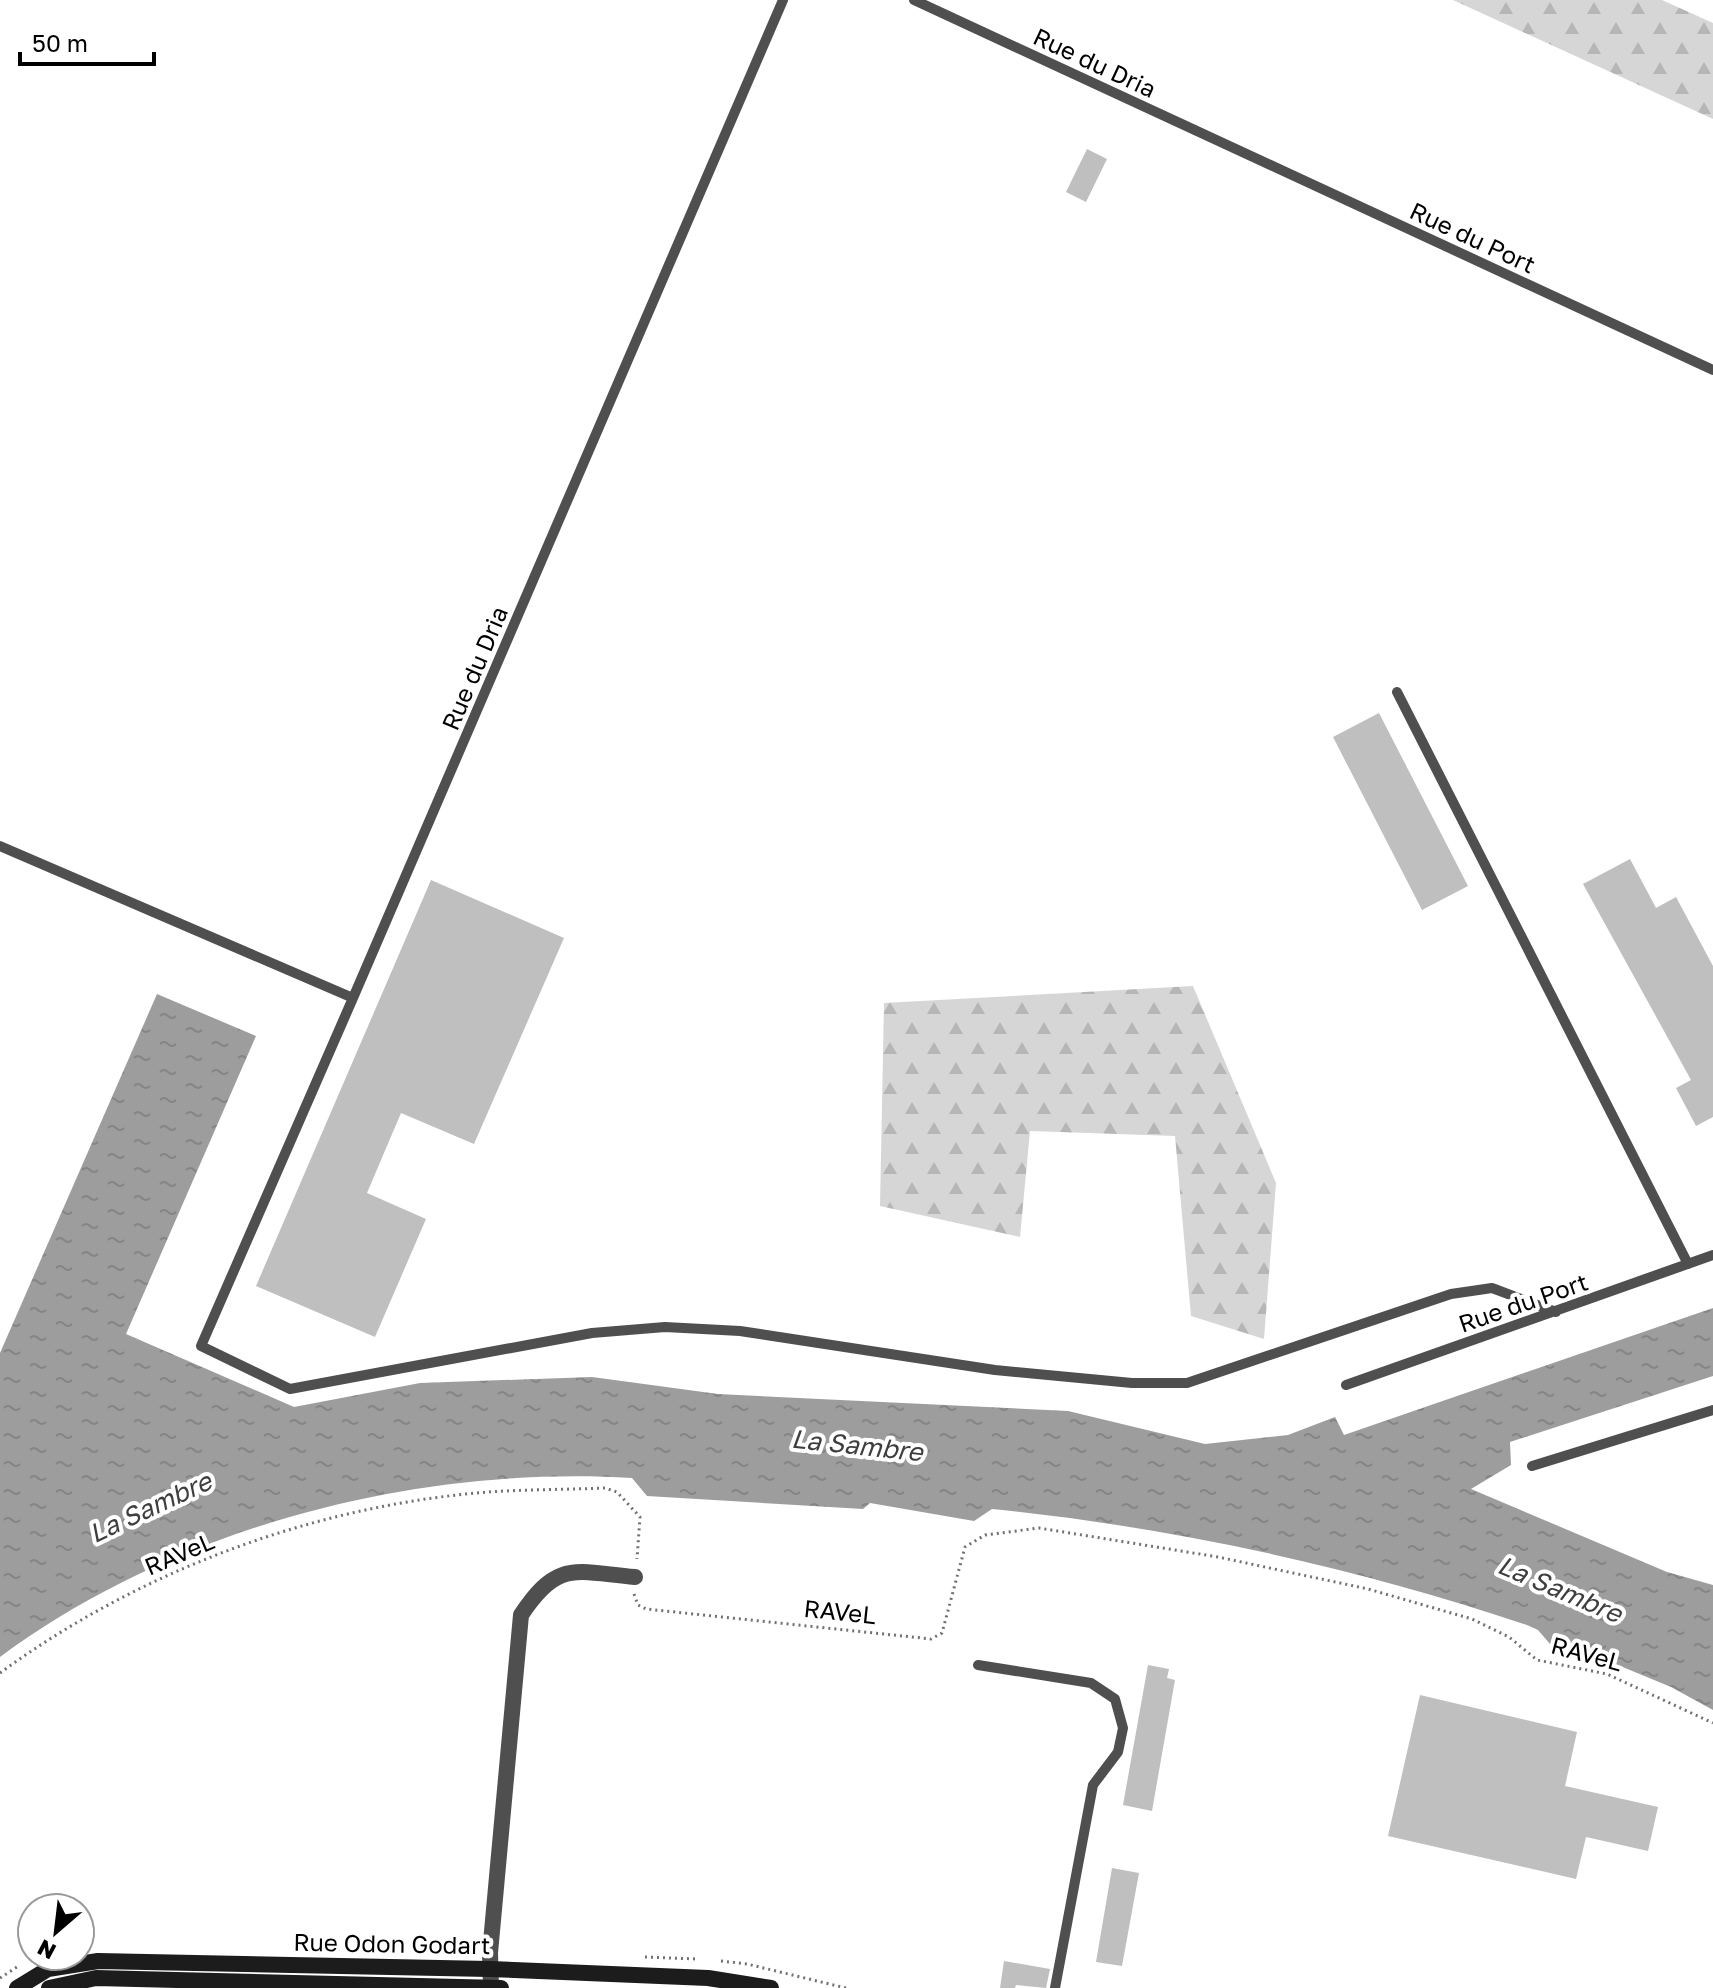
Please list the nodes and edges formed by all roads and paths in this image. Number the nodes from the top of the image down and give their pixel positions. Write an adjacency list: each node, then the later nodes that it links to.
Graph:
1 (783, 0): 7 (lane, Rue du Dria)
2 (914, 0): 3 (lane, Rue du Dria)
3 (1215, 139): 4 (lane, Rue du Port)
4 (1713, 370)
5 (1397, 692): 9 (lane)
6 (0, 846): 7 (lane)
7 (353, 998): 10 (lane, Rue du Dria)
8 (1713, 1255): 9 (lane, Rue du Port)
9 (1688, 1264): 10 (lane, Rue du Port)
10 (1556, 1312): 11 (lane, Rue du Port)
11 (1346, 1385)
12 (1713, 1410): 13 (lane)
13 (1532, 1466)
14 (635, 1577): 16 (path, RAVeL / RAVeL); 17 (path, RAVeL / RAVeL); 18 (street)
15 (978, 1665): 24 (lane)
16 (0, 1673)
17 (1713, 1723)
18 (489, 1969): 19 (main road, Rue Odon Godart); 21 (street); 23 (main road, Rue Odon Godart)
19 (17, 1988)
20 (49, 1988): 21 (main road, Rue Odon Godart)
21 (491, 1988): 22 (main road, Rue Odon Godart)
22 (501, 1988)
23 (771, 1988)
24 (1055, 1988)

